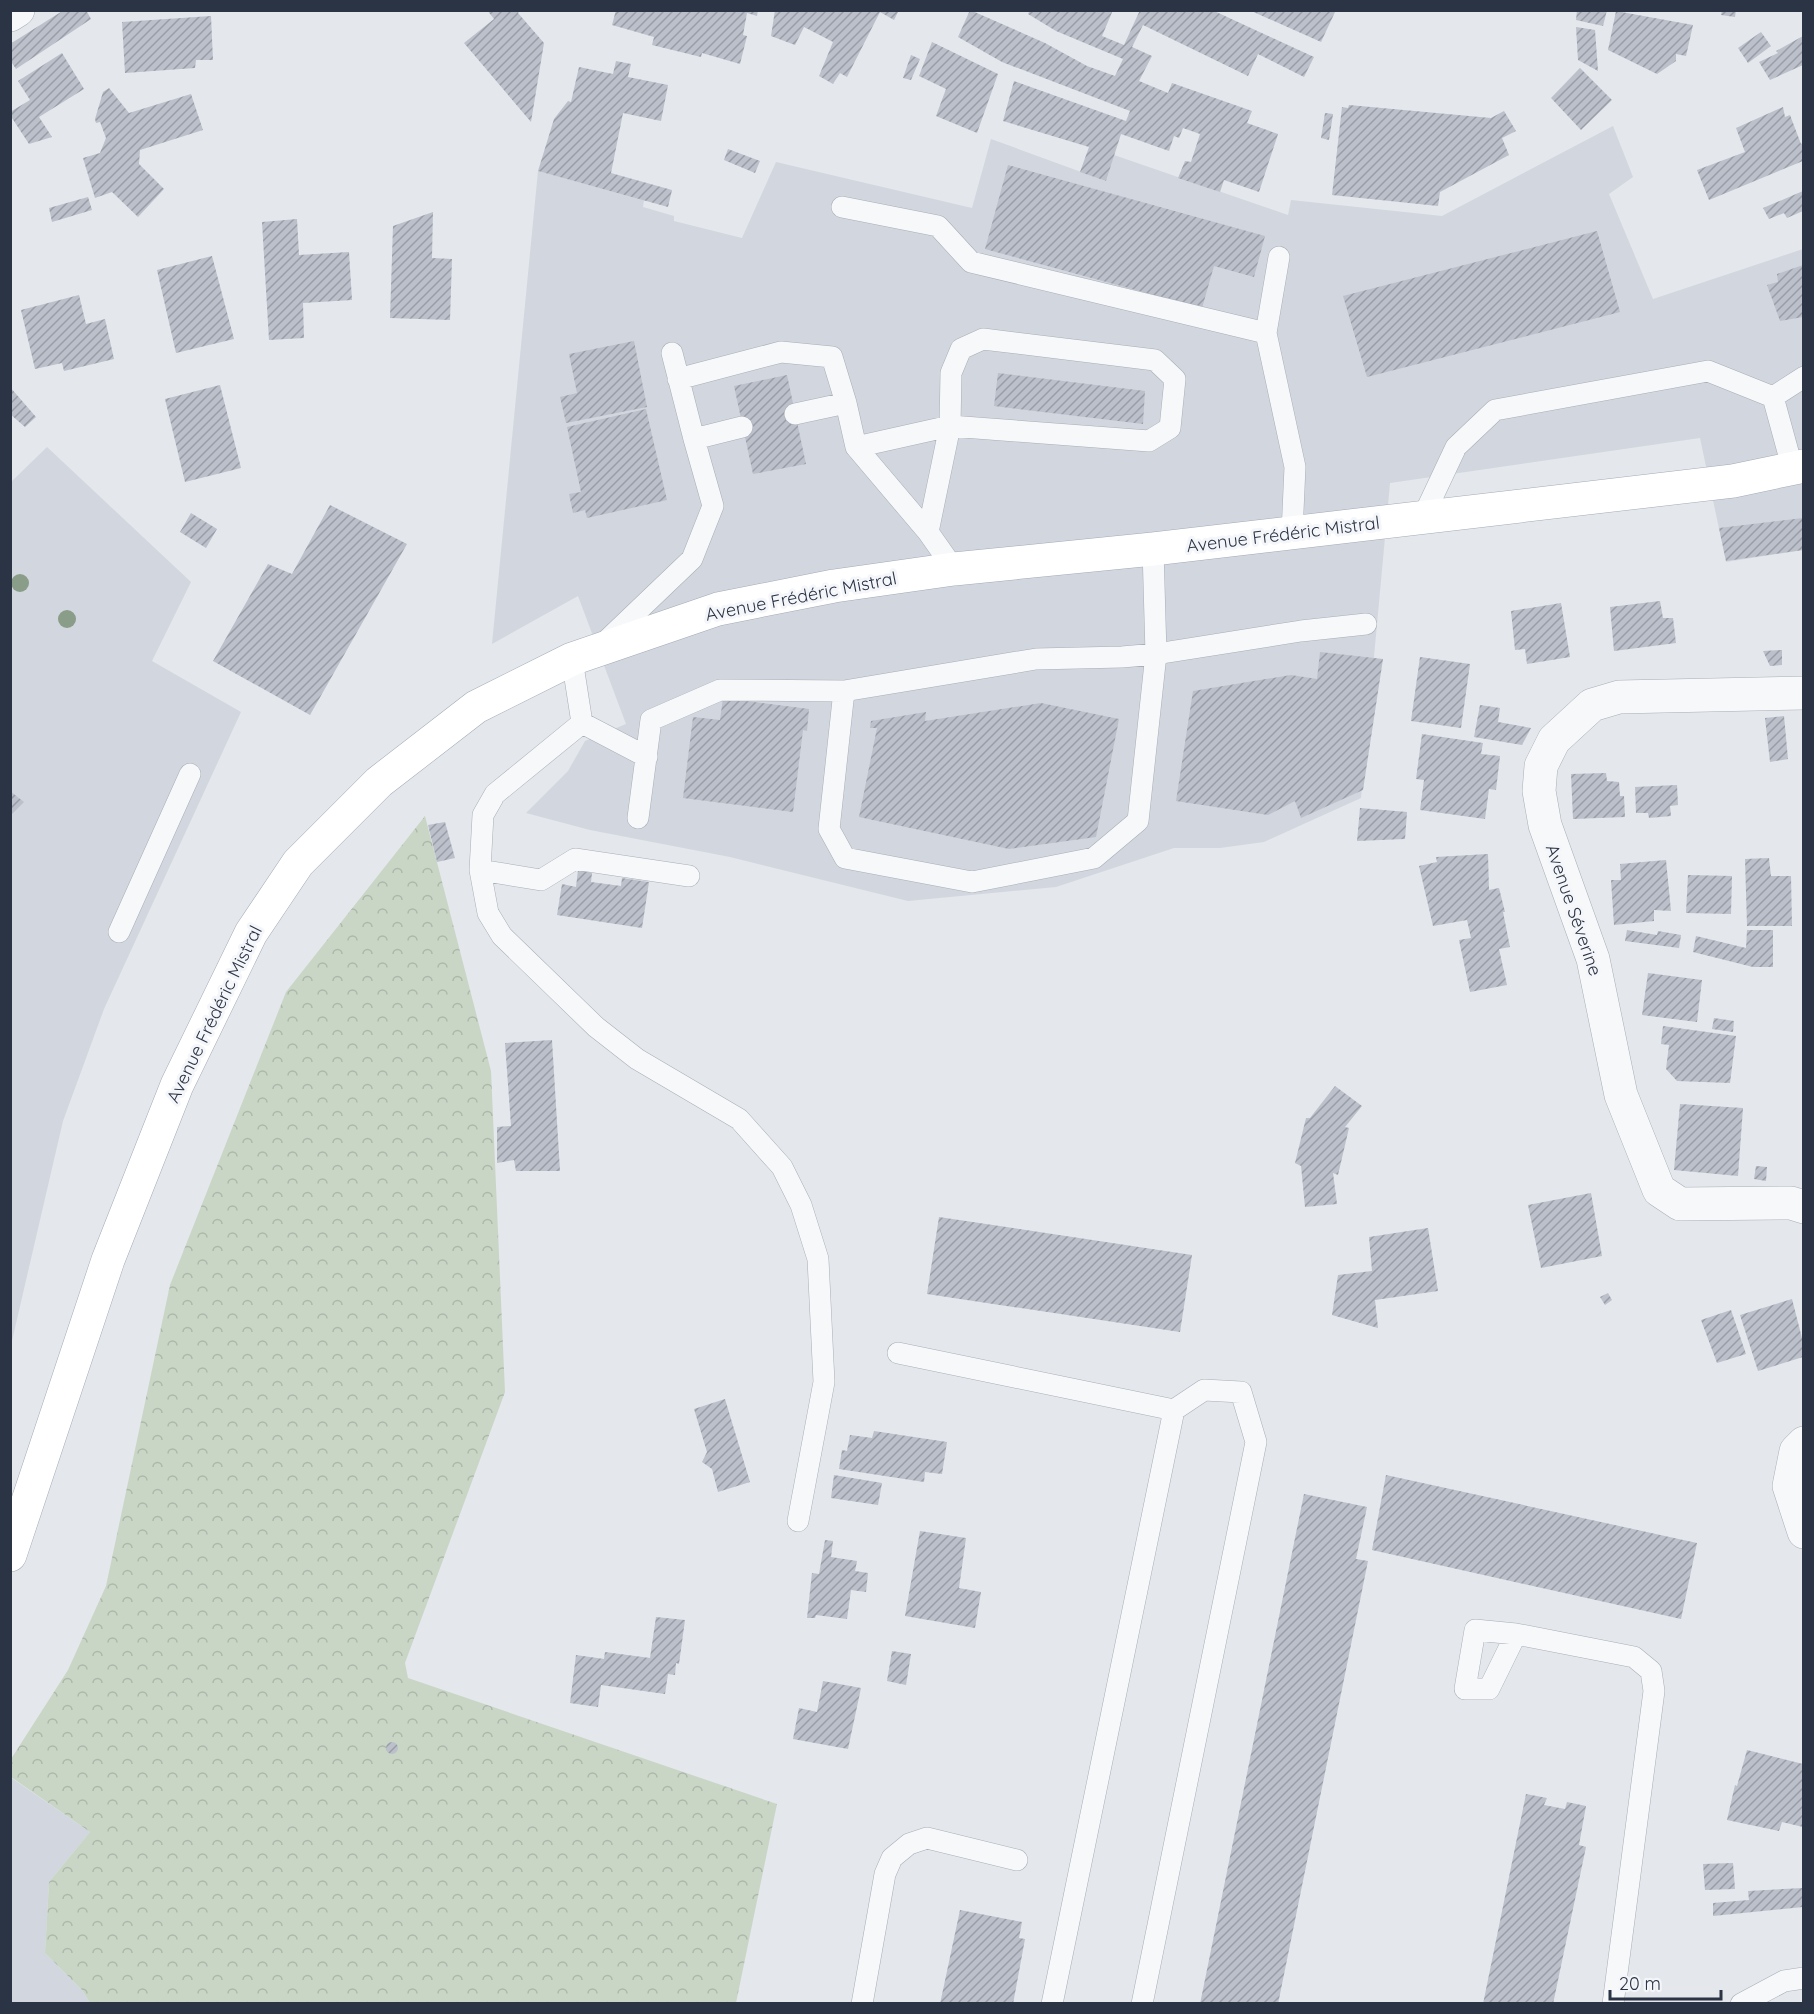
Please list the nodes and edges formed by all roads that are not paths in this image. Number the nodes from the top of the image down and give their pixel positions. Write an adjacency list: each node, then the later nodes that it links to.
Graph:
1 (18, 10): 2 (street)
2 (10, 15)
3 (842, 207): 5 (lane)
4 (1279, 257): 5 (lane)
5 (1266, 333): 19 (lane)
6 (672, 353): 8 (lane)
7 (1803, 377): 9 (lane)
8 (678, 379): 10 (lane); 14 (lane)
9 (1773, 397): 16 (lane); 17 (lane)
10 (846, 403): 11 (lane); 15 (lane)
11 (795, 414)
12 (950, 426): 12 (lane); 15 (lane); 18 (lane)
13 (742, 427): 14 (lane)
14 (694, 439): 24 (lane)
15 (856, 447): 18 (lane)
16 (1798, 468): 17 (main road, Avenue Frédéric Mistral)
17 (1423, 517): 19 (main road, Avenue Frédéric Mistral)
18 (928, 532): 21 (lane)
19 (1292, 533): 20 (main road, Avenue Frédéric Mistral)
20 (1153, 549): 21 (main road, Avenue Frédéric Mistral); 23 (lane)
21 (954, 569): 24 (main road, Avenue Frédéric Mistral)
22 (1366, 624): 23 (lane)
23 (1156, 654): 25 (lane); 25 (lane)
24 (584, 655): 27 (lane); 40 (main road, Avenue Frédéric Mistral)
25 (844, 691): 28 (lane)
26 (1803, 693): 34 (street, Avenue Séverine)
27 (582, 723): 28 (lane); 31 (lane)
28 (647, 757): 30 (lane)
29 (190, 774): 33 (lane)
30 (638, 818)
31 (480, 870): 32 (lane); 38 (lane)
32 (689, 876)
33 (120, 932)
34 (1803, 1207)
35 (898, 1353): 36 (lane)
36 (1174, 1410): 45 (lane); 46 (lane)
37 (1803, 1443): 39 (street)
38 (798, 1521)
39 (1803, 1532)
40 (10, 1555)
41 (1516, 1634): 47 (lane)
42 (1017, 1860): 44 (lane)
43 (1803, 1978): 48 (lane)
44 (862, 2004)
45 (1052, 2004)
46 (1142, 2004)
47 (1613, 2004)
48 (1741, 2004)

